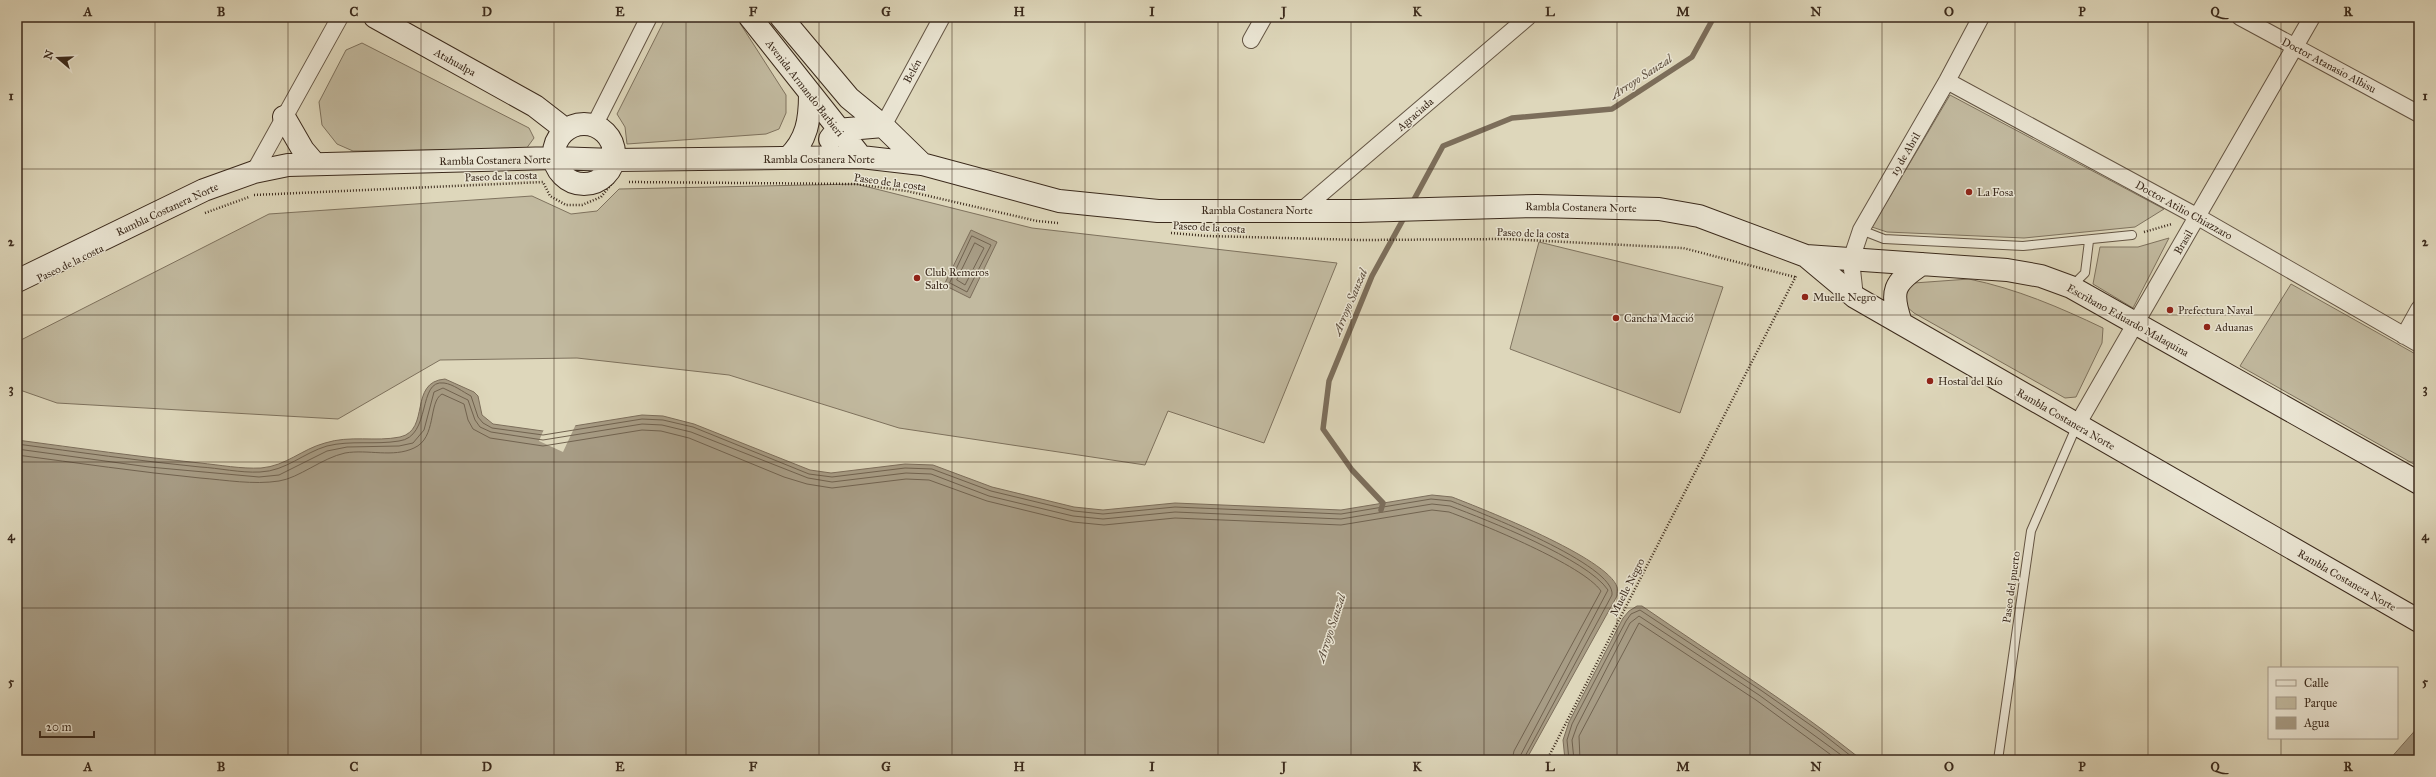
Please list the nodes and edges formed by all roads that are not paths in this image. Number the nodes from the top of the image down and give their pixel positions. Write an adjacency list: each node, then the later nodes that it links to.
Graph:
1 (340, 17): 17 (street)
2 (375, 17): 20 (street, Atahualpa)
3 (649, 17): 18 (street)
4 (750, 17): 15 (street, Avenida Armando Barbieri)
5 (781, 17): 19 (street)
6 (942, 17): 19 (street, Belén)
7 (1264, 17): 12 (street)
8 (1528, 17): 30 (street, Agraciada)
9 (1982, 17): 14 (street, 19 de Abril)
10 (2240, 17): 13 (street, Doctor Atanasio Albisu)
11 (2312, 17): 13 (street, Brasil)
12 (1251, 40)
13 (2295, 47): 16 (street, Doctor Atanasio Albisu); 31 (street, Brasil)
14 (1947, 81): 31 (street, Doctor Atilio Chiazzaro); 32 (street, 19 de Abril)
15 (810, 94): 21 (street, Avenida Armando Barbieri); 23 (street)
16 (2419, 114)
17 (284, 117): 27 (street); 29 (street)
18 (594, 126): 20 (street); 26 (street)
19 (883, 126): 21 (street); 28 (street)
20 (566, 130): 22 (street)
21 (837, 130): 24 (street); 25 (street, Avenida Armando Barbieri)
22 (554, 158): 26 (street); 27 (street, Rambla Costanera Norte)
23 (788, 158): 24 (street, Rambla Costanera Norte); 26 (street, Rambla Costanera Norte)
24 (813, 158): 25 (street, Rambla Costanera Norte)
25 (860, 158): 28 (street, Rambla Costanera Norte)
26 (614, 160)
27 (315, 164): 29 (street, Rambla Costanera Norte)
28 (922, 164): 30 (street, Rambla Costanera Norte)
29 (254, 172): 38 (street, Rambla Costanera Norte)
30 (1302, 210): 35 (street, Rambla Costanera Norte)
31 (2198, 217): 43 (street, Brasil); 44 (street, Doctor Atilio Chiazzaro)
32 (1861, 230): 34 (lane); 36 (street, 19 de Abril)
33 (2132, 235): 34 (lane)
34 (2089, 241): 39 (lane)
35 (1806, 256): 36 (street, Escribano Eduardo Malaquina); 40 (street, Rambla Costanera Norte)
36 (1851, 260): 37 (street, Escribano Eduardo Malaquina); 40 (street, 19 de Abril)
37 (1922, 264): 39 (street, Escribano Eduardo Malaquina); 42 (street)
38 (17, 281)
39 (2071, 287): 43 (street, Escribano Eduardo Malaquina)
40 (1855, 297): 42 (street, Rambla Costanera Norte)
41 (2419, 309): 44 (street)
42 (1901, 323): 46 (street, Rambla Costanera Norte)
43 (2136, 324): 46 (street, Brasil); 47 (street, Escribano Eduardo Malaquina)
44 (2404, 336): 45 (street, Doctor Atilio Chiazzaro)
45 (2419, 344)
46 (2077, 425): 48 (street, Rambla Costanera Norte); 49 (lane, Paseo del puerto)
47 (2419, 483)
48 (2419, 621)
49 (1998, 760)

